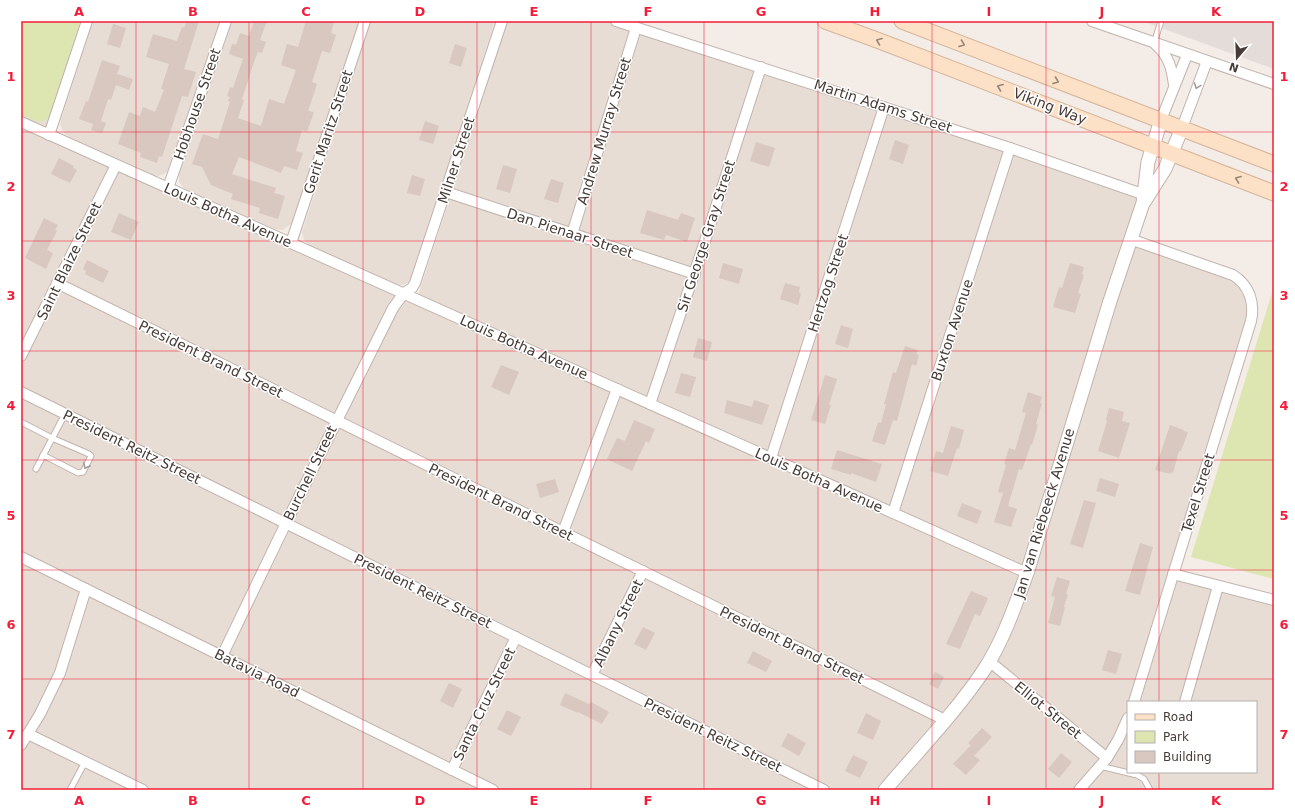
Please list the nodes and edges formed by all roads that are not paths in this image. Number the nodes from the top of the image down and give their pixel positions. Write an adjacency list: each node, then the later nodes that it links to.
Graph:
1 (87, 21): 21 (street)
2 (226, 21): 27 (street, Hobhouse Street)
3 (365, 21): 33 (street, Gerit Maritz Street)
4 (502, 21): 28 (street, Milner Street)
5 (616, 21): 10 (street, Martin Adams Street)
6 (825, 21): 22 (main road, Viking Way, one-way to 6)
7 (902, 21): 18 (main road, Viking Way, one-way to 18)
8 (1092, 21): 11 (street)
9 (1161, 21): 11 (lane)
10 (636, 28): 14 (street, Martin Adams Street); 31 (street, Andrew Murray Street)
11 (1154, 43): 12 (street); 16 (street)
12 (1187, 55): 13 (street); 16 (street, Jan van Riebeeck Avenue)
13 (1207, 61): 15 (street); 20 (street, Jan van Riebeeck Avenue, one-way to 20)
14 (761, 67): 17 (street, Martin Adams Street); 34 (street, Sir George Gray Street)
15 (1274, 84)
16 (1174, 87): 18 (street, Jan van Riebeeck Avenue)
17 (884, 107): 23 (street, Martin Adams Street); 46 (street, Hertzog Street)
18 (1161, 120): 20 (main road, Viking Way); 22 (street, Jan van Riebeeck Avenue)
19 (21, 122): 21 (street, Louis Botha Avenue)
20 (1182, 128): 24 (street, Jan van Riebeeck Avenue); 26 (main road, Viking Way)
21 (49, 135): 25 (street, Louis Botha Avenue)
22 (1152, 146): 24 (main road, Viking Way); 30 (street, Jan van Riebeeck Avenue)
23 (1010, 148): 30 (street, Martin Adams Street); 48 (street, Buxton Avenue)
24 (1173, 154): 29 (main road, Viking Way, one-way to 24); 30 (street, Jan van Riebeeck Avenue)
25 (116, 164): 27 (street, Louis Botha Avenue); 35 (street, Saint Blaize Street)
26 (1274, 164)
27 (168, 188): 33 (street, Louis Botha Avenue)
28 (446, 192): 31 (street, Dan Pienaar Street); 36 (street, Milner Street)
29 (1274, 193)
30 (1145, 198): 32 (street, Jan van Riebeeck Avenue)
31 (572, 234): 34 (street, Dan Pienaar Street)
32 (1130, 239): 53 (street, Jan van Riebeeck Avenue); 54 (street, Texel Street)
33 (291, 243): 36 (street, Louis Botha Avenue)
34 (694, 274): 40 (street, Sir George Gray Street)
35 (58, 283): 37 (street, Saint Blaize Street); 42 (street, President Brand Street)
36 (404, 293): 38 (street, Louis Botha Avenue); 42 (street, Burchell Street)
37 (21, 356)
38 (617, 389): 40 (street, Louis Botha Avenue); 50 (street)
39 (21, 392): 41 (street, President Reitz Street)
40 (650, 404): 46 (street, Louis Botha Avenue)
41 (65, 414): 44 (lane); 49 (street, President Reitz Street)
42 (337, 421): 49 (street, Burchell Street); 50 (street, President Brand Street)
43 (21, 422): 44 (lane)
44 (52, 438): 45 (lane); 45 (lane, one-way to 45)
45 (43, 455): 47 (lane)
46 (771, 458): 48 (street, Louis Botha Avenue)
47 (36, 469)
48 (893, 513): 53 (street, Louis Botha Avenue)
49 (286, 523): 58 (street, President Reitz Street); 59 (street, Burchell Street)
50 (564, 532): 52 (street, President Brand Street)
51 (21, 557): 56 (street, Batavia Road)
52 (643, 571): 61 (street, Albany Street); 64 (street, President Brand Street)
53 (1027, 573): 60 (street, Jan van Riebeeck Avenue)
54 (1173, 574): 55 (street); 62 (street, Texel Street)
55 (1218, 586): 57 (street); 63 (street)
56 (86, 589): 59 (street, Batavia Road); 66 (street)
57 (1274, 600)
58 (516, 637): 61 (street, President Reitz Street); 71 (street, Santa Cruz Street)
59 (222, 656): 71 (street, Batavia Road)
60 (989, 662): 64 (street, Jan van Riebeeck Avenue); 68 (street, Elliot Street)
61 (592, 675): 77 (street, President Reitz Street)
62 (1134, 701)
63 (1185, 701)
64 (945, 720): 78 (street, Jan van Riebeeck Avenue)
65 (1127, 720): 68 (street)
66 (28, 734): 67 (street); 69 (street)
67 (21, 744)
68 (1107, 758): 70 (street)
69 (85, 762): 74 (lane); 75 (street)
70 (1100, 766): 72 (lane); 79 (street)
71 (452, 770): 76 (street, Batavia Road)
72 (1127, 773)
73 (1129, 773): 80 (lane)
74 (70, 790)
75 (143, 790)
76 (493, 790)
77 (824, 790)
78 (885, 790)
79 (1079, 790)
80 (1150, 790)

